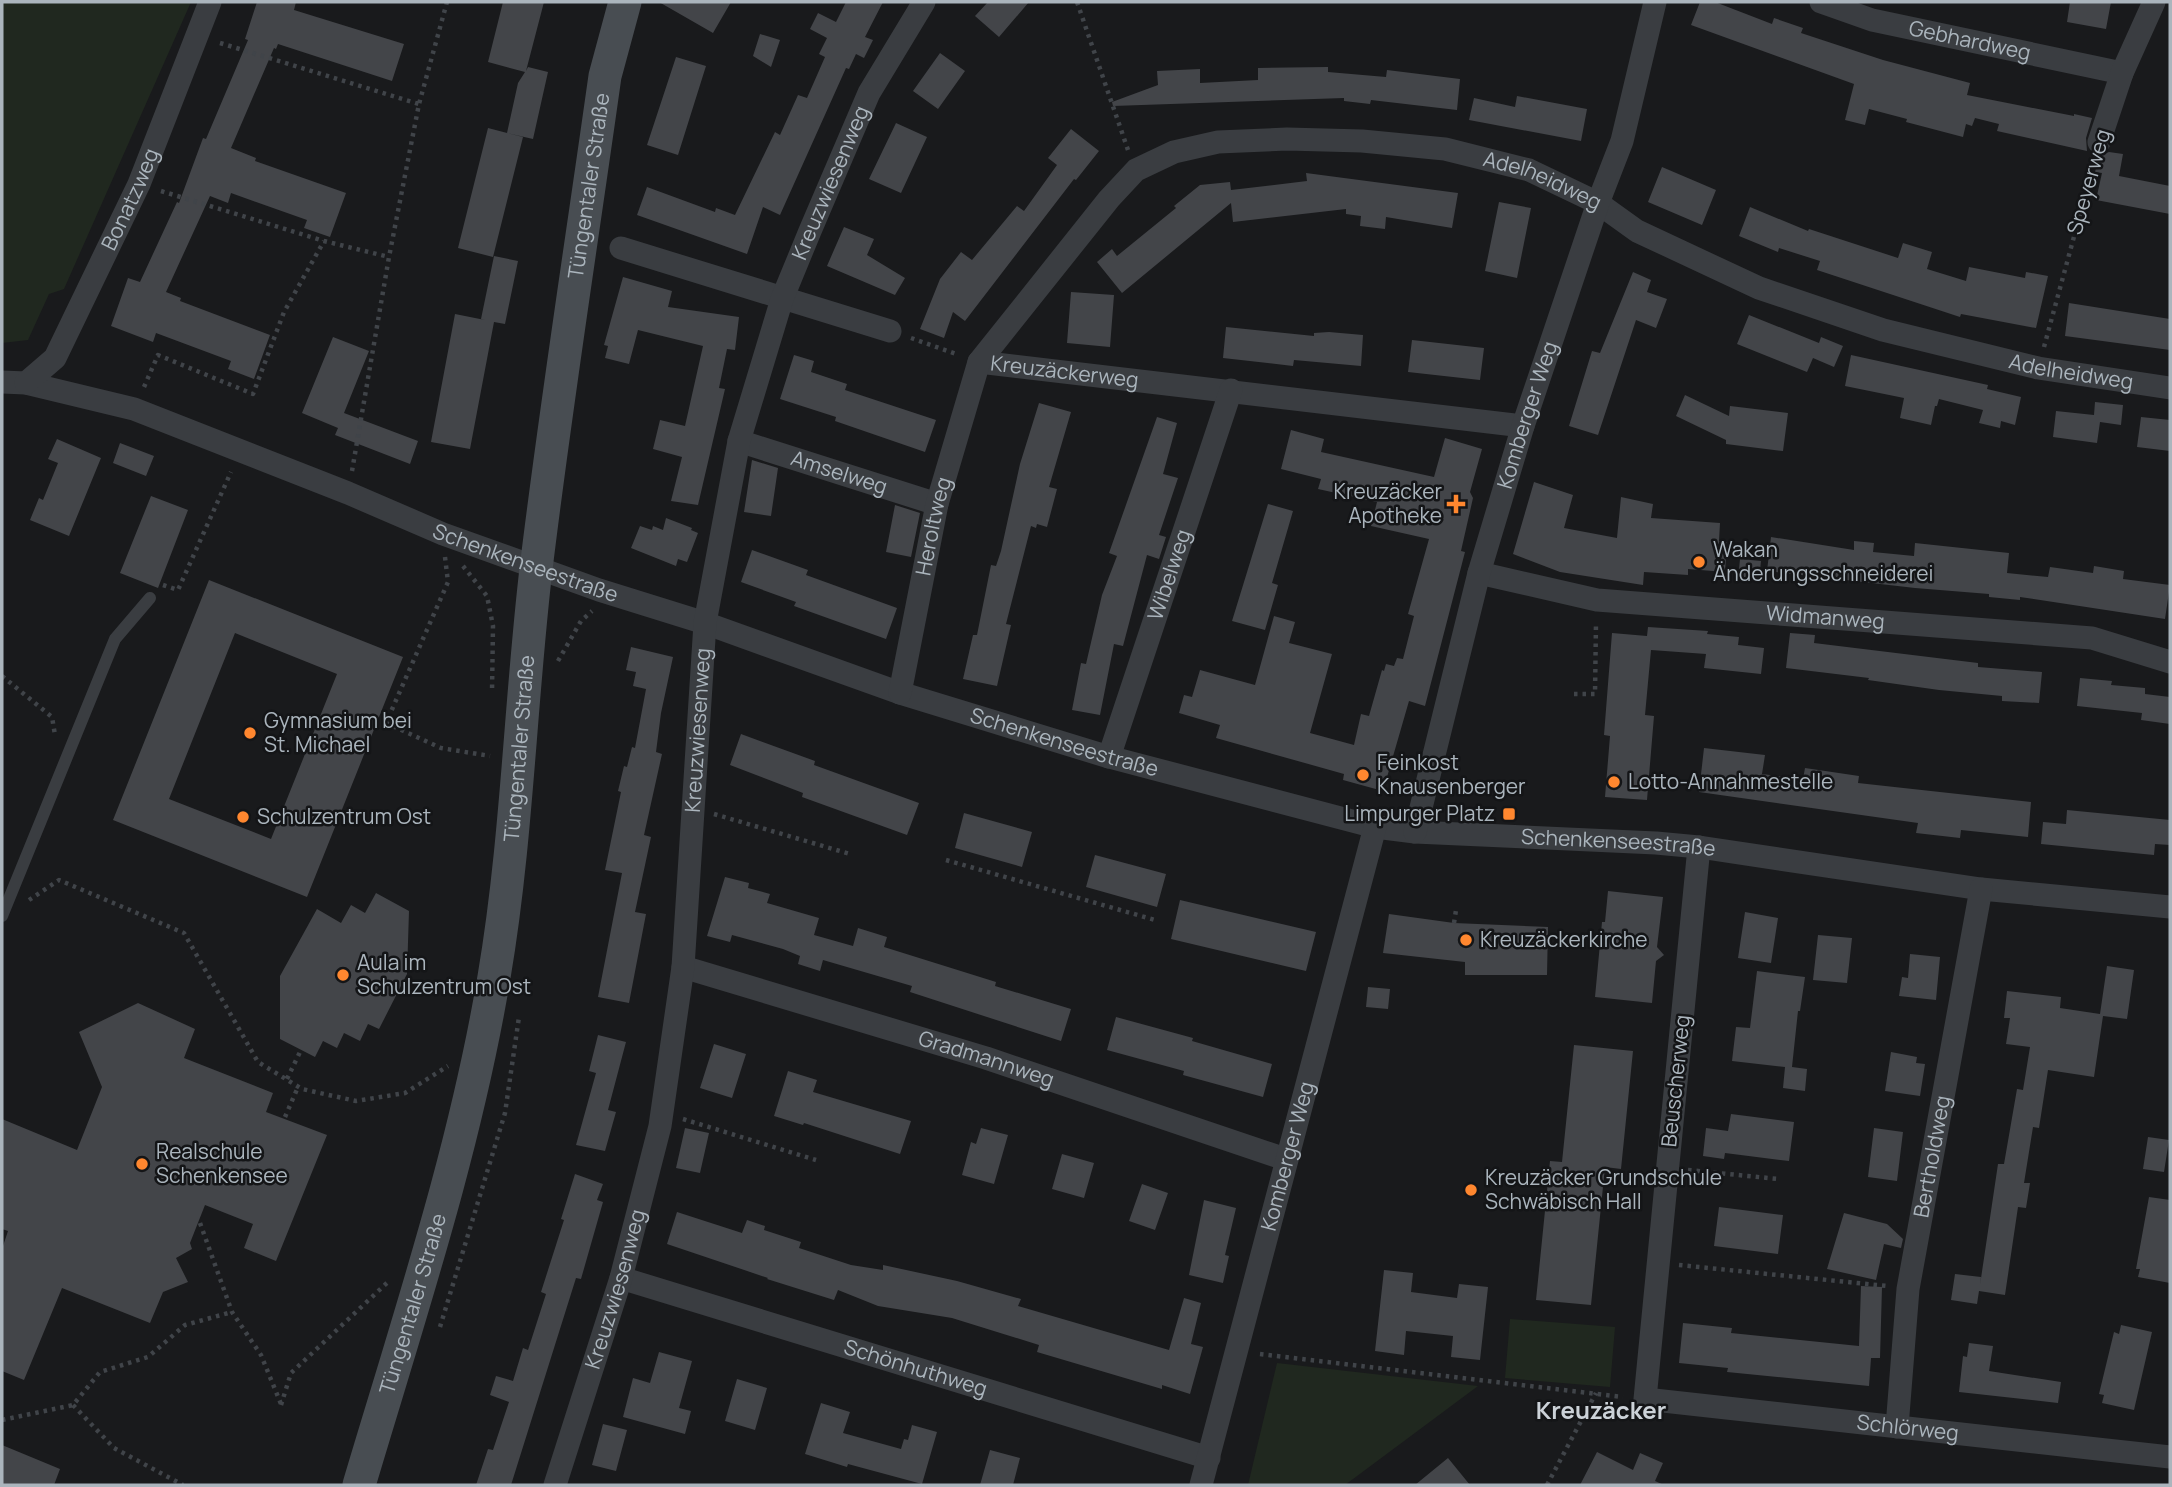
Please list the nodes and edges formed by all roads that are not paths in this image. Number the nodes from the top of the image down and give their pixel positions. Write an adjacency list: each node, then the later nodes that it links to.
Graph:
1 (210, 2): 15 (street, Bonatzweg)
2 (625, 2): 21 (street, Tüngentaler Straße)
3 (924, 2): 11 (street, Kreuzwiesenweg)
4 (1655, 2): 9 (street, Komberger Weg)
5 (1821, 2): 7 (street, Gebhardweg)
6 (2154, 2): 7 (street, Speyerweg)
7 (2122, 73): 8 (street, Speyerweg)
8 (2099, 142)
9 (1598, 203): 13 (street, Adelheidweg); 16 (street, Adelheidweg); 18 (street, Komberger Weg)
10 (621, 248): 11 (street)
11 (782, 299): 12 (street); 19 (street, Kreuzwiesenweg)
12 (890, 331)
13 (979, 362): 17 (street, Kreuzäckerweg); 20 (street, Heroltweg)
14 (2, 382): 15 (street, Schenkenseestraße)
15 (26, 383): 21 (street, Schenkenseestraße)
16 (2170, 388)
17 (1231, 390): 18 (street, Kreuzäckerweg); 27 (street, Wibelweg)
18 (1523, 426): 22 (street, Komberger Weg)
19 (739, 441): 20 (street, Amselweg); 24 (street, Kreuzwiesenweg)
20 (937, 504): 26 (street, Heroltweg)
21 (536, 567): 24 (street, Schenkenseestraße); 41 (street, Tüngentaler Straße)
22 (1479, 573): 25 (street, Widmanweg); 29 (street, Komberger Weg)
23 (150, 598): 33 (lane)
24 (705, 623): 26 (street, Schenkenseestraße); 34 (street, Kreuzwiesenweg)
25 (2170, 662)
26 (900, 693): 27 (street, Schenkenseestraße)
27 (1110, 757): 28 (street, Schenkenseestraße)
28 (1374, 827): 29 (street, Schenkenseestraße); 35 (street, Komberger Weg)
29 (1415, 832): 30 (street, Schenkenseestraße)
30 (1699, 847): 31 (street, Schenkenseestraße); 37 (street, Beuscherweg)
31 (1981, 889): 32 (street, Schenkenseestraße); 38 (street, Bertholdweg)
32 (2170, 907)
33 (2, 916)
34 (683, 967): 35 (street, Gradmannweg); 36 (street, Kreuzwiesenweg)
35 (1286, 1159): 40 (street, Komberger Weg)
36 (621, 1278): 40 (street, Schönhuthweg); 42 (street, Kreuzwiesenweg)
37 (1645, 1399): 38 (street, Schlörweg)
38 (1897, 1427): 39 (street, Schlörweg)
39 (2169, 1450)
40 (1209, 1458): 43 (street, Komberger Weg)
41 (359, 1485)
42 (555, 1485)
43 (1201, 1485)

